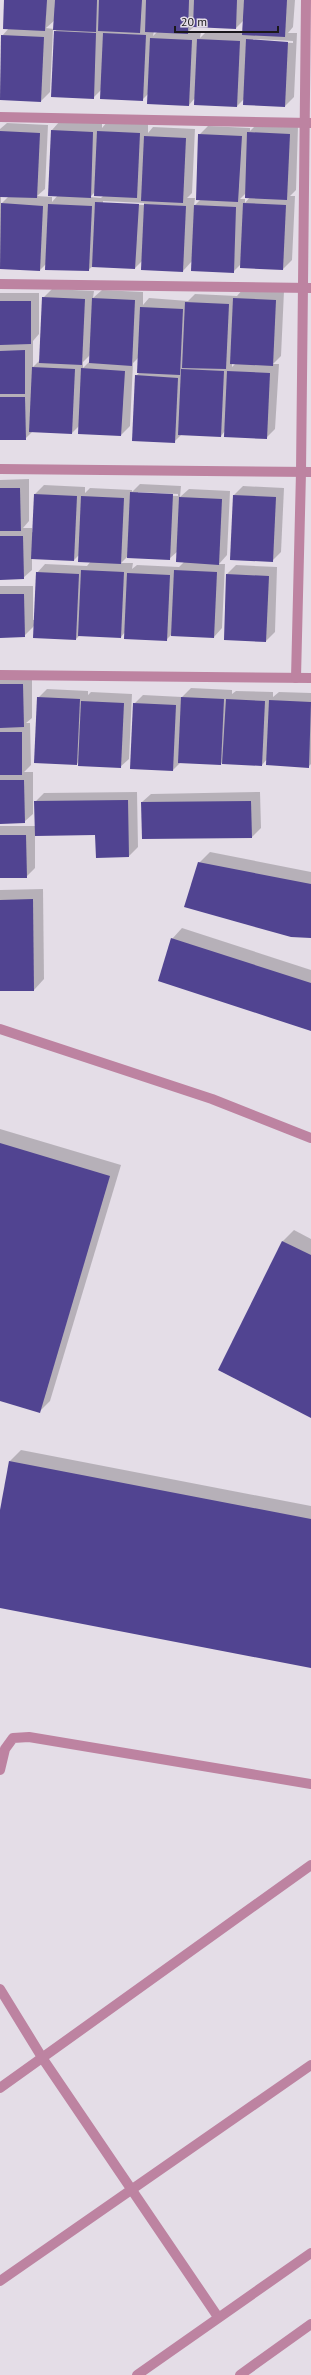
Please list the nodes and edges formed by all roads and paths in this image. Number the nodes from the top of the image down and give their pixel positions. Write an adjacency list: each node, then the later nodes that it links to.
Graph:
1 (306, 0): 3 (street)
2 (0, 117): 3 (street)
3 (308, 123): 5 (street)
4 (0, 284): 5 (street)
5 (307, 288): 7 (street)
6 (0, 469): 7 (street)
7 (306, 472): 9 (street)
8 (0, 675): 9 (street)
9 (296, 678): 10 (street)
10 (311, 678)
11 (0, 1029): 12 (street)
12 (311, 1138)
13 (0, 1770): 14 (street)
14 (311, 1784)
15 (311, 1865): 17 (street)
16 (0, 1989): 17 (street)
17 (43, 2058): 19 (street); 20 (street)
18 (311, 2065): 20 (street)
19 (0, 2088)
20 (132, 2190): 22 (street); 23 (street)
21 (311, 2253): 23 (street)
22 (0, 2281)
23 (218, 2317): 25 (street)
24 (311, 2324): 26 (street)
25 (137, 2375)
26 (240, 2375)

